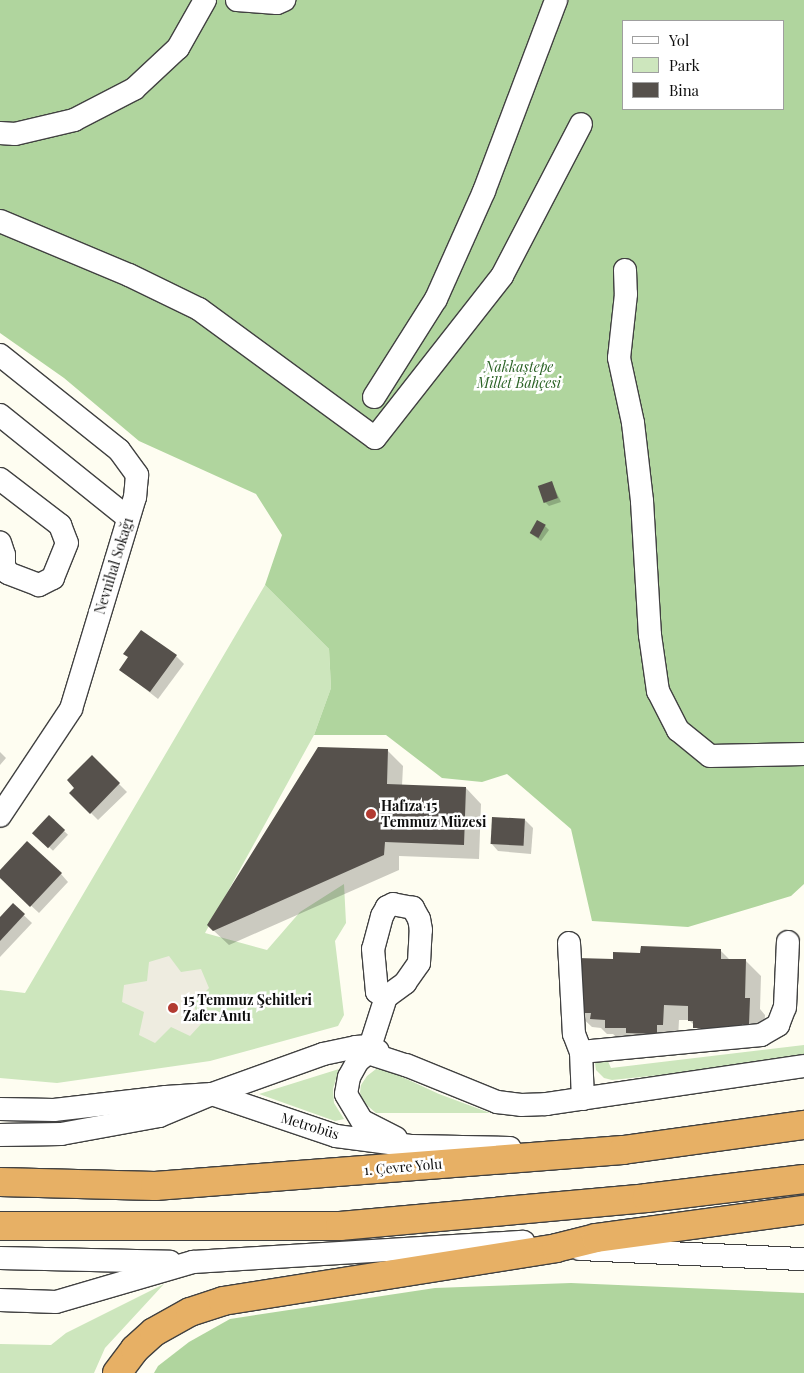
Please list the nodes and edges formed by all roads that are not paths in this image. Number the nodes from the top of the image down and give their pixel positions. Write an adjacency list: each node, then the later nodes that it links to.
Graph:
1 (205, 0): 6 (street)
2 (237, 0): 3 (street)
3 (284, 0)
4 (556, 0): 10 (street)
5 (581, 124): 7 (street)
6 (0, 134)
7 (0, 221)
8 (625, 270): 15 (street)
9 (0, 355): 13 (street, Nevnihal Sokağı)
10 (374, 397)
11 (0, 415): 13 (street)
12 (0, 480): 14 (street)
13 (128, 518): 16 (street, Nevnihal Sokağı)
14 (0, 543)
15 (804, 754)
16 (0, 816)
17 (788, 942): 21 (street)
18 (569, 943): 21 (street)
19 (386, 997): 20 (street)
20 (368, 1050): 23 (street); 24 (street); 28 (street)
21 (581, 1052): 24 (street)
22 (804, 1066): 24 (street)
23 (212, 1094): 25 (street, Metrobüs); 27 (street); 28 (street, Metrobüs)
24 (583, 1099)
25 (0, 1109)
26 (804, 1125): 29 (highway, 1. Çevre Yolu)
27 (0, 1135)
28 (412, 1146): 29 (street, Metrobüs)
29 (624, 1150): 31 (highway, 1. Çevre Yolu)
30 (804, 1179): 33 (highway)
31 (0, 1182)
32 (804, 1210): 34 (highway)
33 (0, 1226)
34 (596, 1238): 35 (highway); 38 (street)
35 (556, 1248): 37 (street); 40 (highway)
36 (0, 1258): 38 (street)
37 (804, 1259)
38 (193, 1262): 39 (street)
39 (0, 1300)
40 (117, 1373)

